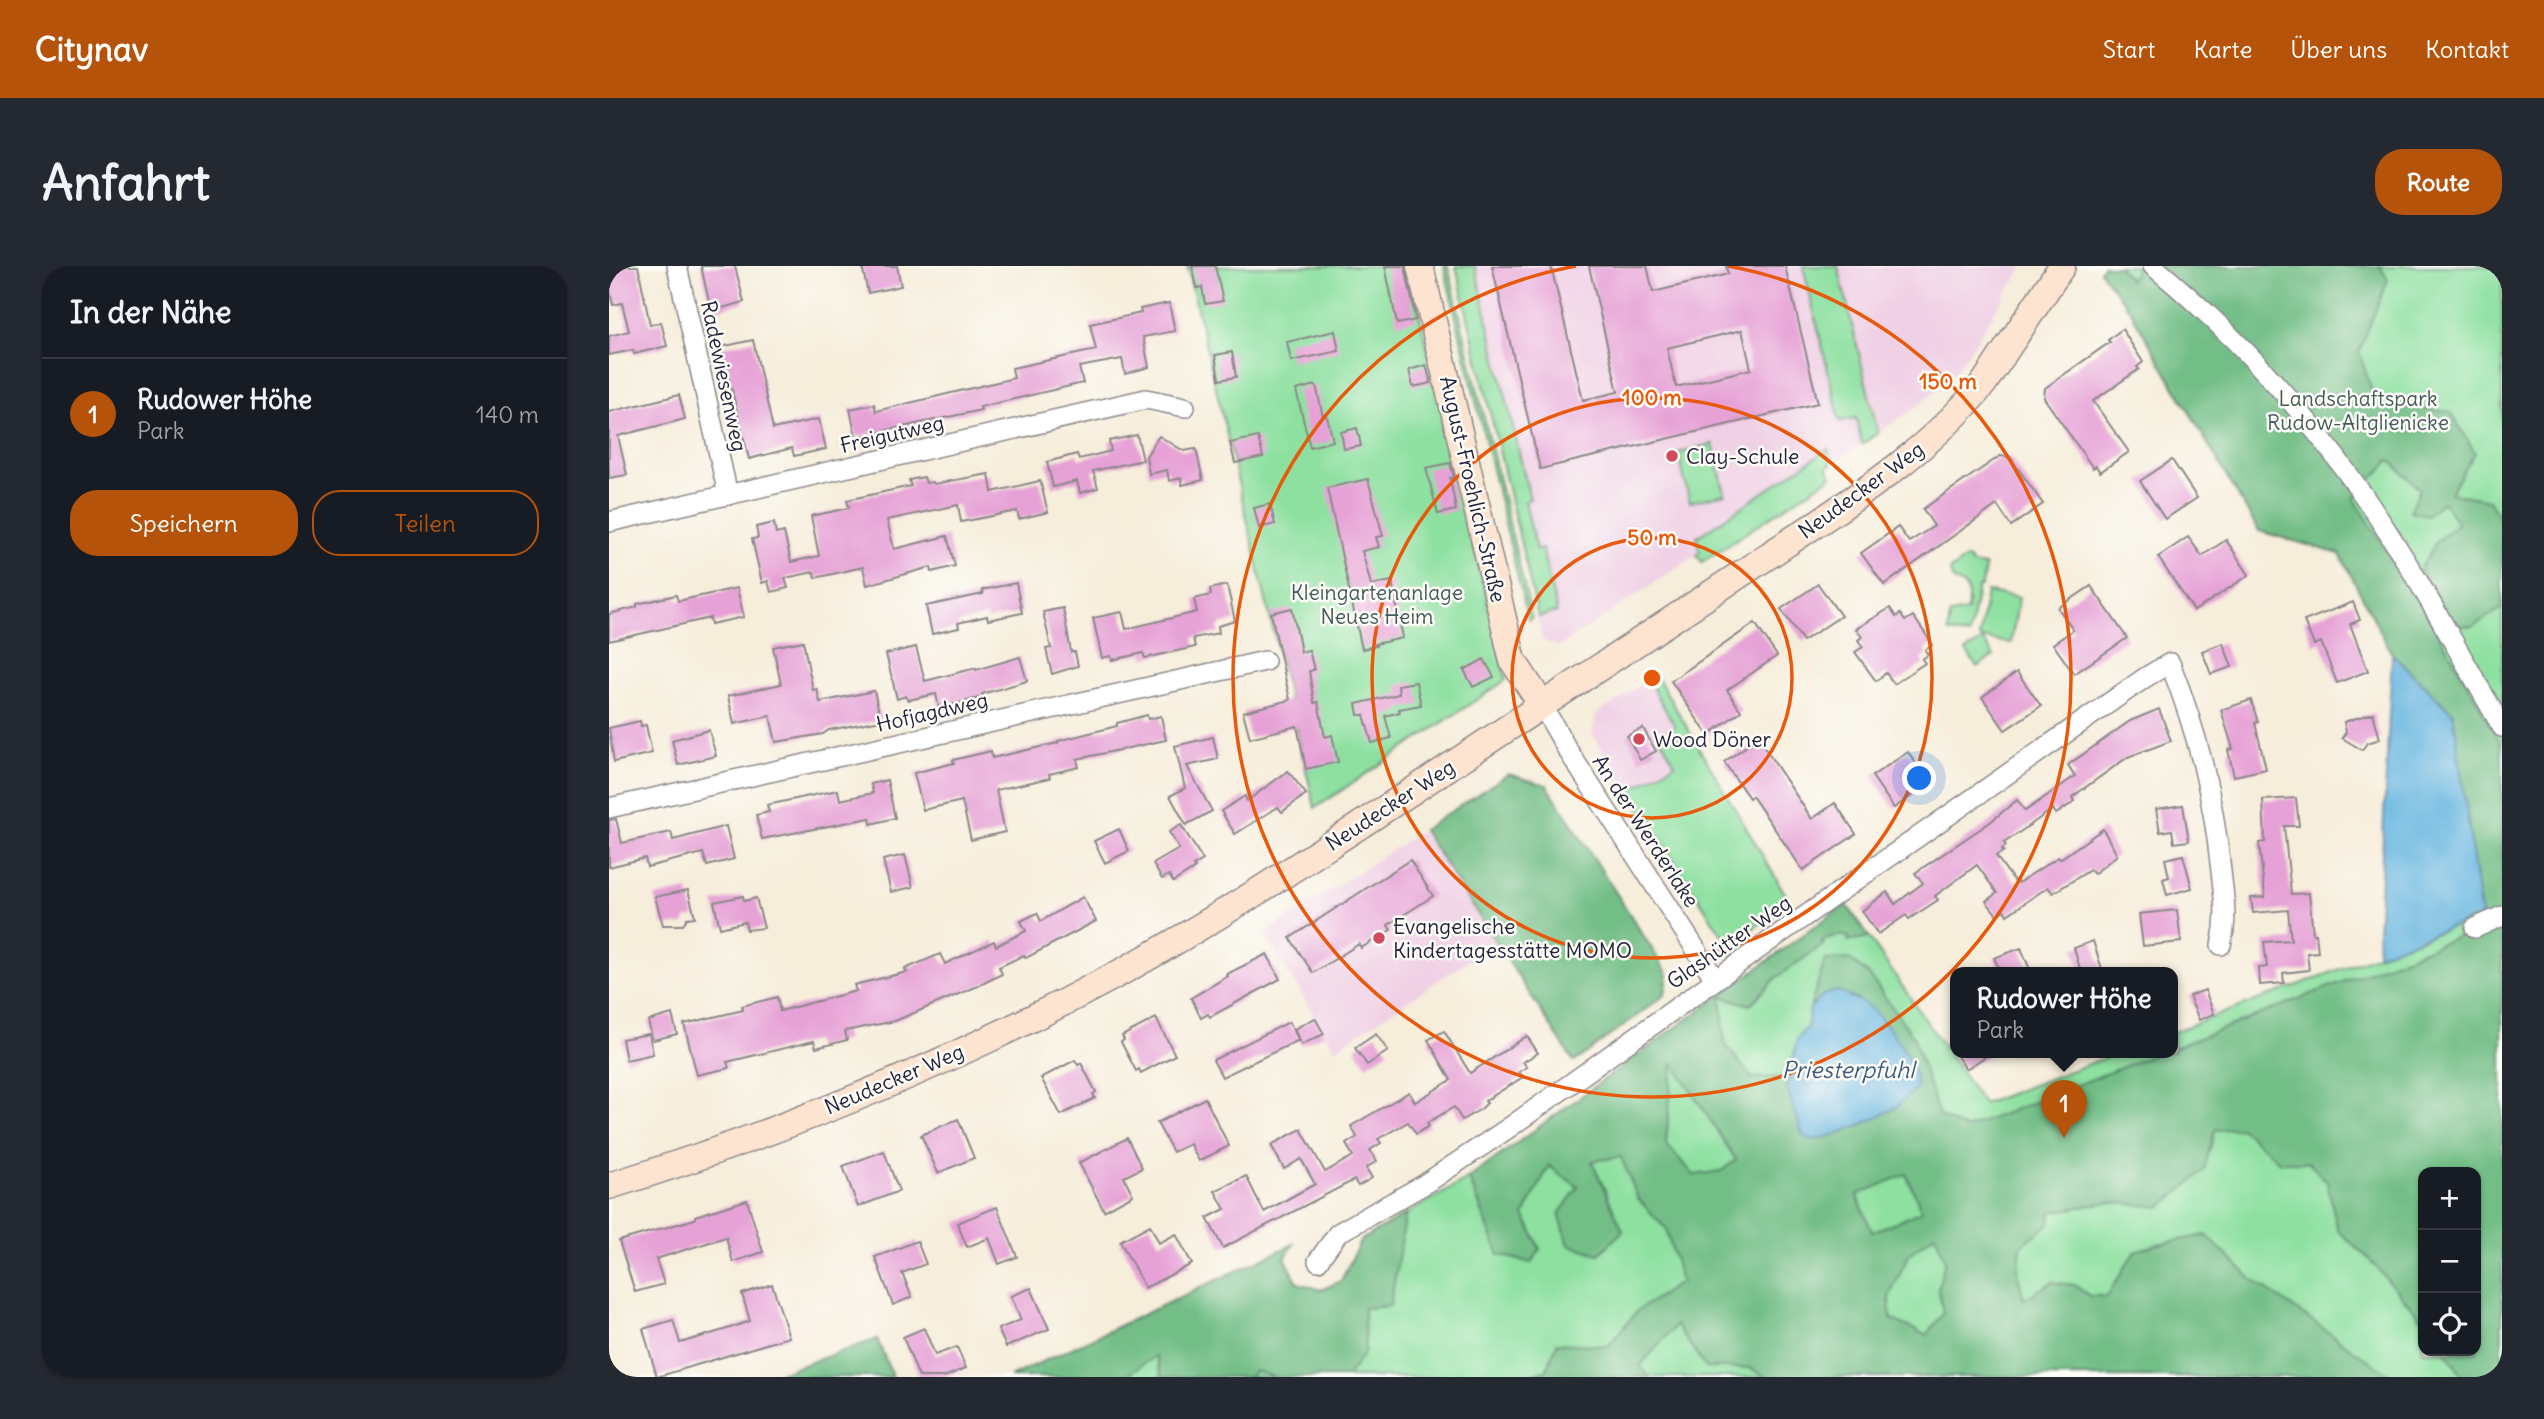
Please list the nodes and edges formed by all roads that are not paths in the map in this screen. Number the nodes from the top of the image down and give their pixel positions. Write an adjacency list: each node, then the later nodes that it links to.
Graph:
1 (677, 266): 6 (street, Radewiesenweg)
2 (1420, 266): 9 (street, August-Froehlich-Straße)
3 (2062, 266): 9 (street, Neudecker Weg)
4 (2153, 266): 10 (street)
5 (1185, 407): 6 (street, Freigutweg)
6 (728, 495): 7 (street, Freigutweg)
7 (609, 522)
8 (1265, 661): 11 (street, Hofjagdweg)
9 (1542, 705): 15 (street, An der Werderlake); 16 (street, Neudecker Weg)
10 (2502, 727)
11 (609, 808)
12 (2502, 916): 13 (street)
13 (2475, 928)
14 (2221, 945): 15 (street, Glashütter Weg)
15 (1715, 979): 17 (street, Glashütter Weg)
16 (609, 1186)
17 (1318, 1261)

